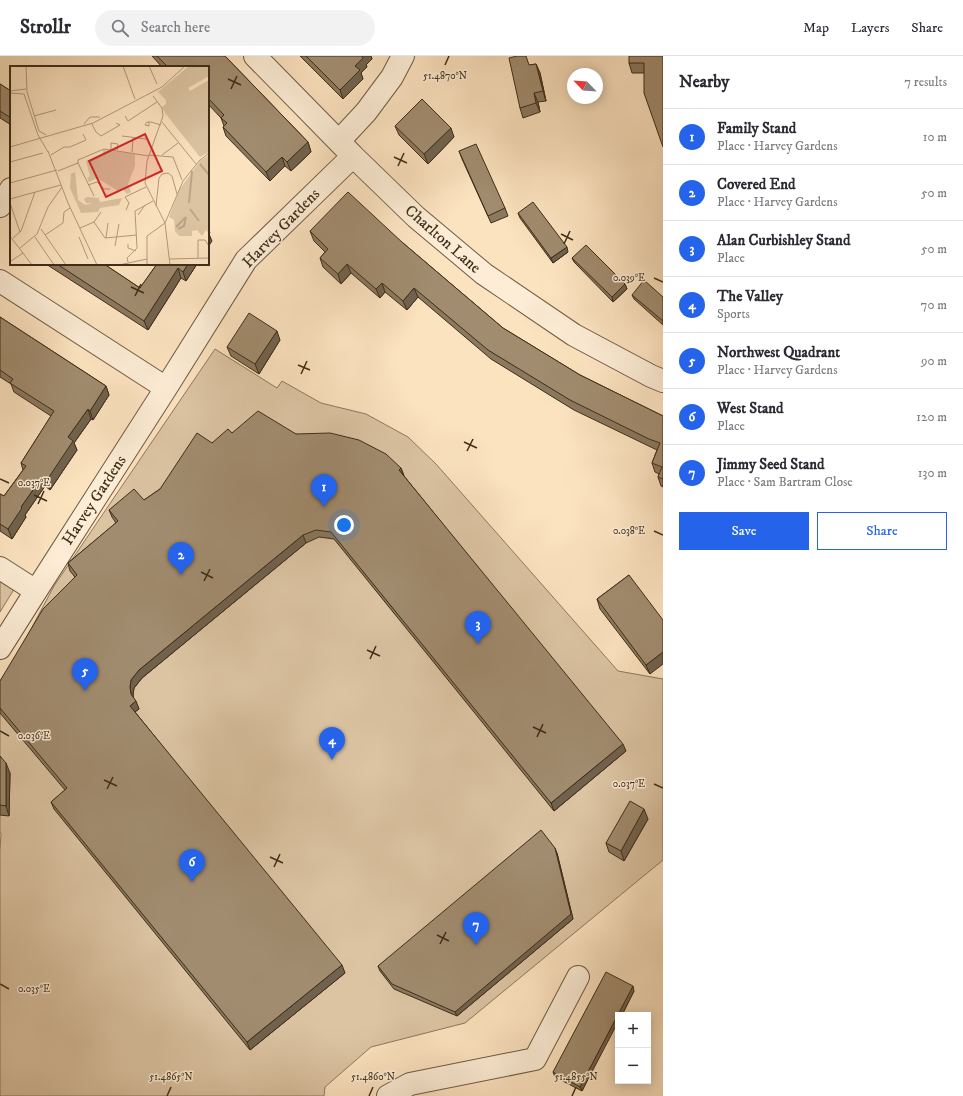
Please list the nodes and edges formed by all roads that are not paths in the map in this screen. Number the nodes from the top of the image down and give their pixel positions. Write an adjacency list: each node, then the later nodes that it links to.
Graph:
1 (255, 56): 3 (street, Charlton Lane)
2 (403, 56): 3 (street, Harvey Gardens)
3 (346, 149): 7 (street, Charlton Lane); 8 (street, Harvey Gardens)
4 (10, 191): 5 (street)
5 (0, 206)
6 (0, 281): 8 (street)
7 (663, 381)
8 (166, 388): 10 (street, Harvey Gardens)
9 (0, 568): 10 (street)
10 (36, 591): 11 (street, Harvey Gardens)
11 (0, 648)
12 (578, 977): 13 (street)
13 (388, 1096)

